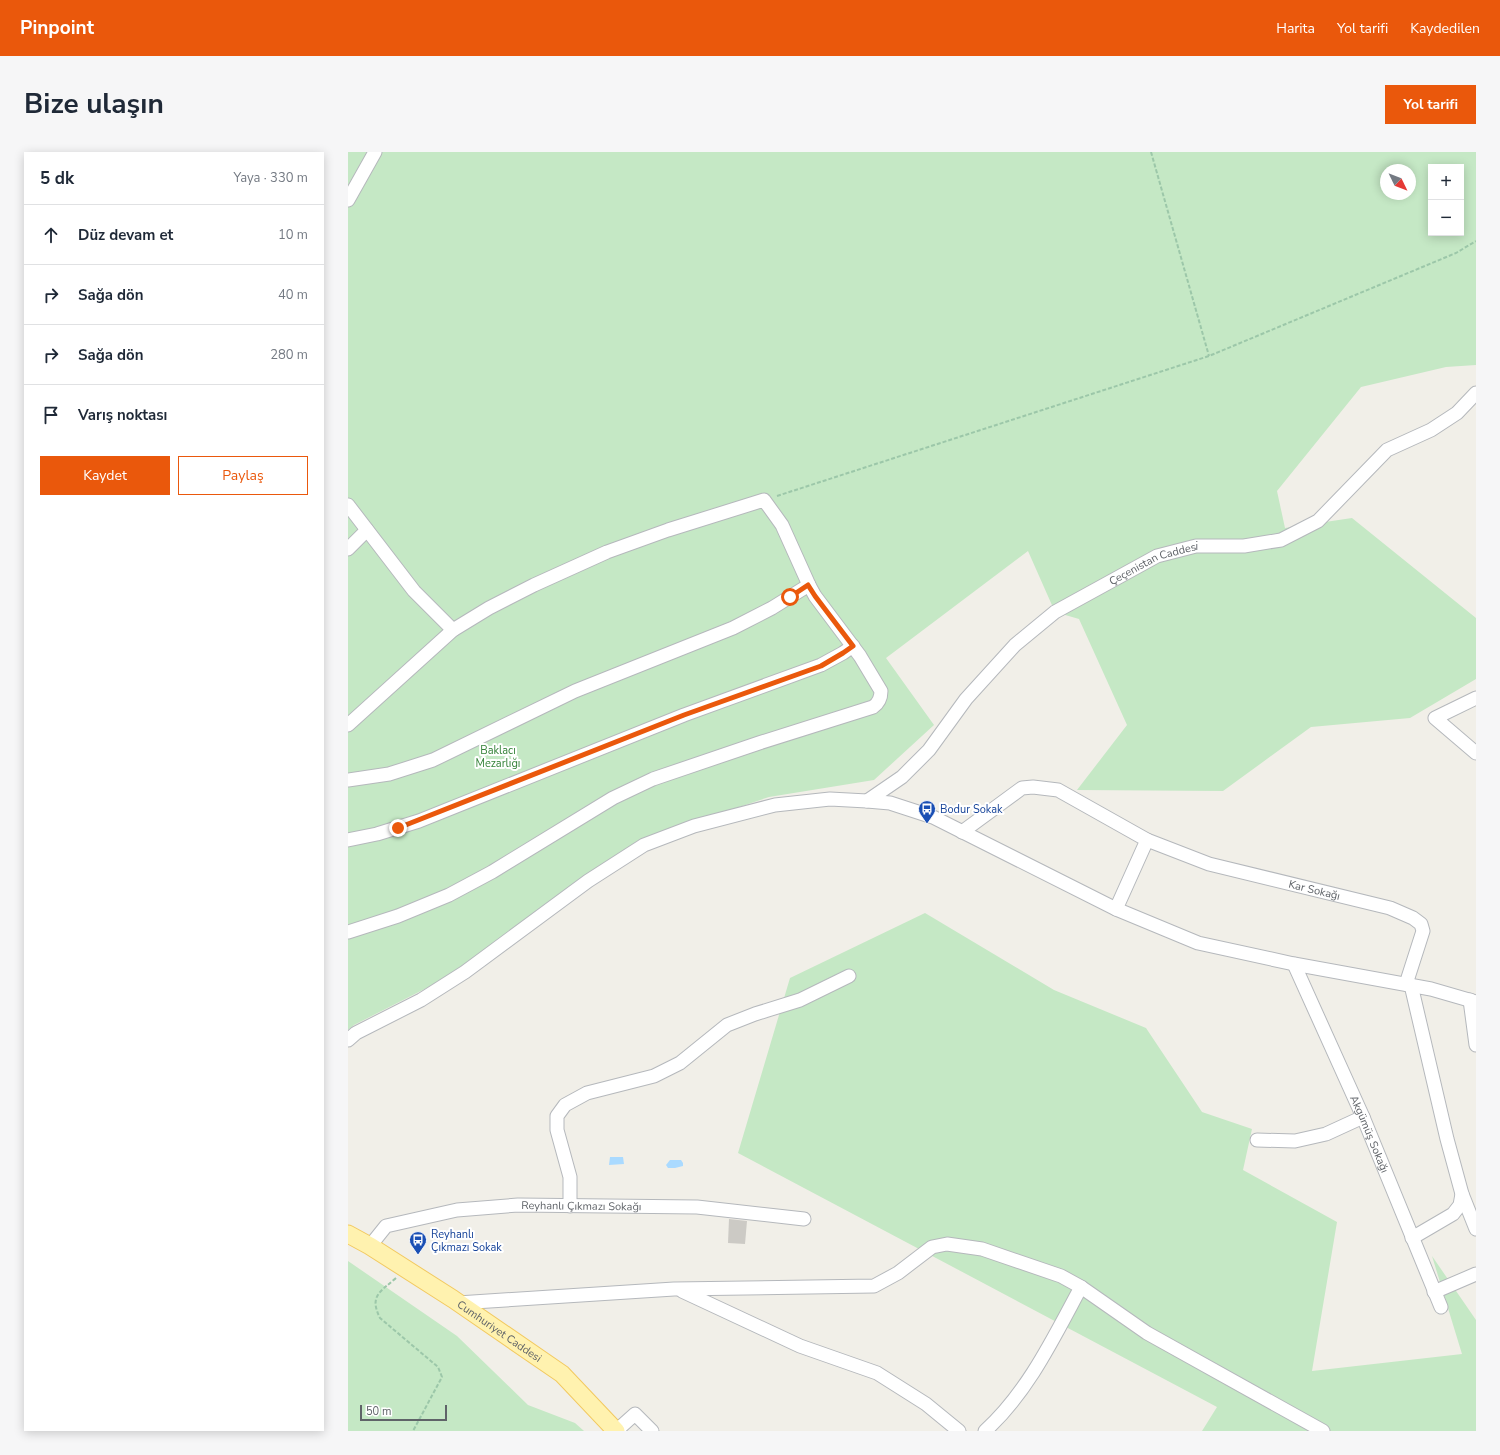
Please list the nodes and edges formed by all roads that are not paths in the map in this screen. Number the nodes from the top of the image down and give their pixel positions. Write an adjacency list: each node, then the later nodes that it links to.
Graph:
1 (375, 152): 2 (street)
2 (348, 200)
3 (1476, 393): 14 (street, Çeçenistan Caddesi)
4 (348, 505): 5 (street)
5 (367, 530): 6 (street); 8 (street)
6 (348, 548)
7 (808, 585): 8 (street); 9 (street); 13 (street)
8 (453, 630): 11 (street)
9 (853, 646): 16 (street); 19 (street)
10 (1476, 698): 12 (street)
11 (348, 725)
12 (1476, 753)
13 (348, 780)
14 (867, 800): 15 (street); 24 (street)
15 (962, 832): 17 (street); 18 (street)
16 (348, 840)
17 (1147, 840): 18 (street); 22 (street, Kar Sokağı)
18 (1116, 909): 20 (street)
19 (348, 932)
20 (1294, 964): 22 (street); 26 (street, Akgümüş Sokağı)
21 (849, 976): 29 (street)
22 (1408, 985): 23 (street); 28 (street)
23 (1473, 1001): 25 (street)
24 (348, 1040)
25 (1476, 1045)
26 (1363, 1117): 27 (street); 33 (street, Akgümüş Sokağı)
27 (1257, 1140)
28 (1462, 1194): 31 (street); 33 (street)
29 (570, 1206): 30 (street, Reyhanlı Çıkmazı Sokağı); 35 (street, Reyhanlı Çıkmazı Sokağı)
30 (804, 1219)
31 (1476, 1229)
32 (348, 1234): 35 (main road, Cumhuriyet Caddesi)
33 (1412, 1238): 39 (street, Akgümüş Sokağı)
34 (348, 1241): 35 (main road)
35 (370, 1246): 40 (main road, Cumhuriyet Caddesi)
36 (1476, 1274): 39 (street)
37 (1081, 1287): 38 (street); 47 (street); 48 (street)
38 (679, 1289): 40 (street); 46 (street)
39 (1434, 1292): 41 (street, Akgümüş Sokağı)
40 (458, 1303): 43 (main road, Cumhuriyet Caddesi)
41 (1440, 1307)
42 (643, 1412): 45 (street)
43 (616, 1431): 44 (street)
44 (652, 1431)
45 (662, 1431)
46 (959, 1431)
47 (985, 1431)
48 (1323, 1431)

